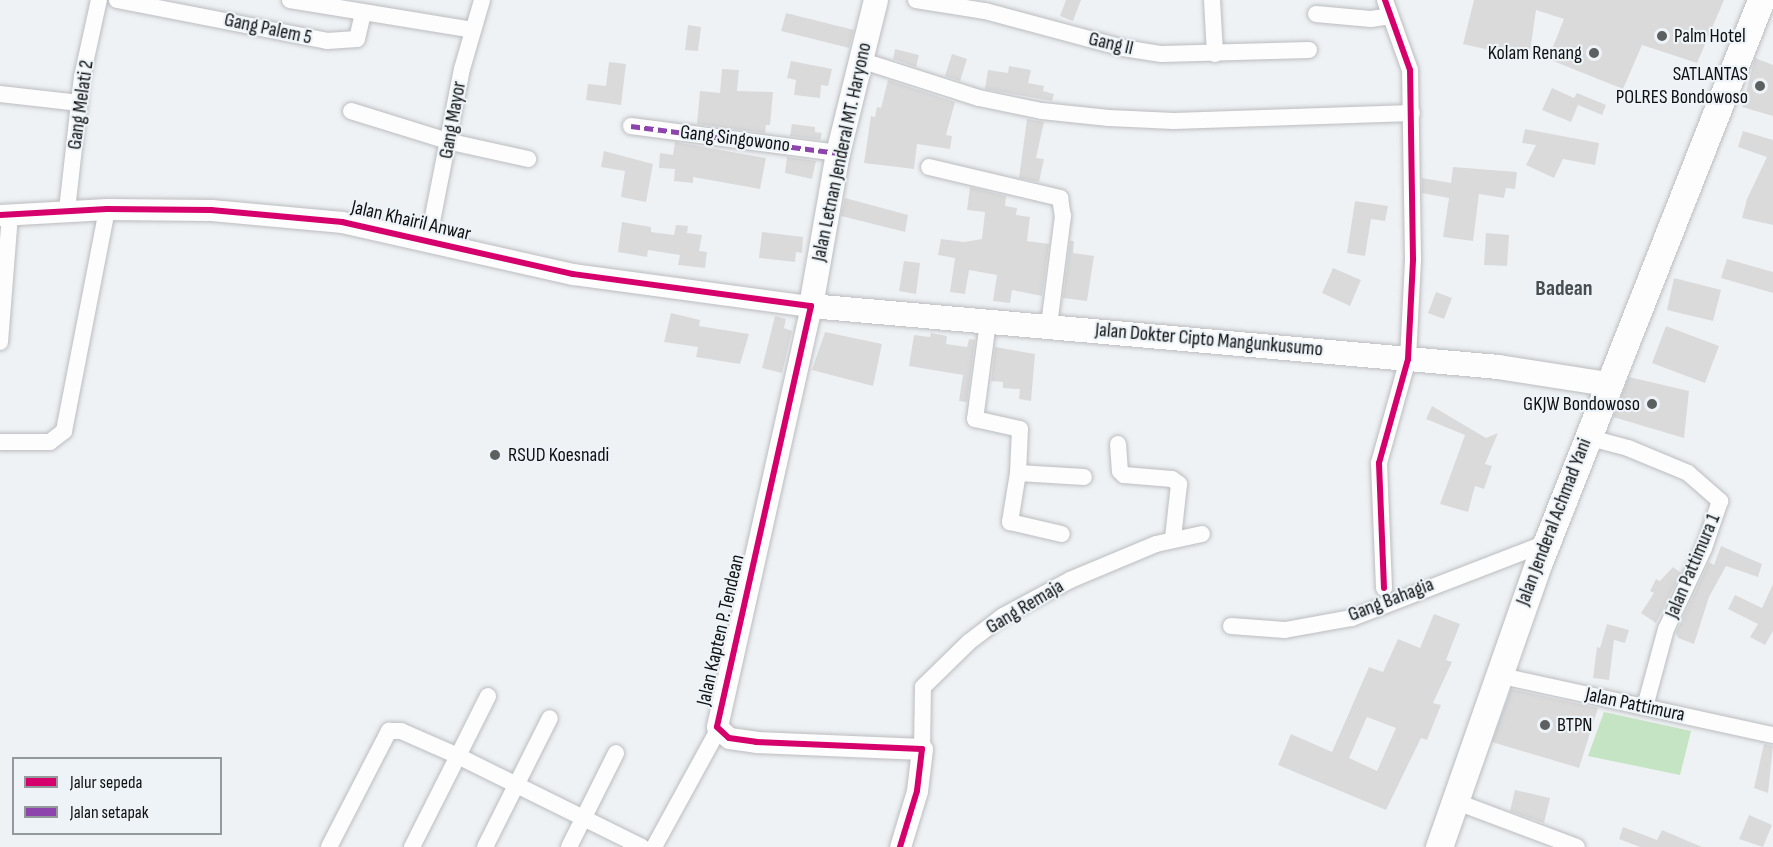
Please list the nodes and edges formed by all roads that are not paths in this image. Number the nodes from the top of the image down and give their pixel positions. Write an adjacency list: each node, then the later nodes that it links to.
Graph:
1 (99, 0): 17 (street, Gang Melati 2)
2 (117, 0): 10 (street, Gang Palem 5)
3 (290, 0): 10 (street)
4 (482, 0): 12 (street, Gang Mayor)
5 (876, 0): 15 (main road, Jalan Letnan Jenderal MT. Haryono)
6 (916, 0): 14 (street, Gang II)
7 (1212, 0): 14 (street)
8 (1761, 0): 34 (main road, Jalan Jenderal Achmad Yani)
9 (1388, 8): 11 (street); 19 (street)
10 (363, 13): 12 (street)
11 (1316, 14)
12 (472, 30): 21 (street, Gang Mayor)
13 (1309, 50): 14 (street, Gang II)
14 (1215, 54)
15 (860, 60): 19 (street); 22 (main road, Jalan Letnan Jenderal MT. Haryono)
16 (0, 94): 17 (street)
17 (79, 103): 26 (street, Gang Melati 2)
18 (351, 111): 21 (street)
19 (1412, 113): 33 (street)
20 (631, 126): 22 (street, Gang Singowono)
21 (450, 142): 23 (street); 28 (street, Gang Mayor)
22 (838, 153): 29 (main road, Jalan Letnan Jenderal MT. Haryono)
23 (528, 159)
24 (929, 167): 31 (street)
25 (107, 209): 26 (street, Jalan Khairil Anwar); 28 (street, Jalan Khairil Anwar); 36 (street)
26 (67, 210): 27 (street, Jalan Khairil Anwar)
27 (5, 215): 32 (street)
28 (428, 242): 29 (street, Jalan Khairil Anwar)
29 (811, 306): 30 (main road, Jalan Dokter Cipto Mangunkusumo); 50 (street, Jalan Kapten P. Tendean)
30 (988, 322): 31 (main road, Jalan Dokter Cipto Mangunkusumo); 38 (street)
31 (1049, 326): 33 (main road, Jalan Dokter Cipto Mangunkusumo)
32 (0, 342)
33 (1408, 359): 34 (main road, Jalan Dokter Cipto Mangunkusumo); 44 (street)
34 (1606, 384): 35 (main road, Jalan Jenderal Achmad Yani)
35 (1587, 437): 43 (main road, Jalan Jenderal Achmad Yani); 48 (street, Jalan Pattimura 1)
36 (2, 443)
37 (1118, 444): 42 (street)
38 (1018, 473): 39 (street); 40 (street)
39 (1084, 477)
40 (1062, 534)
41 (1202, 534): 42 (street, Gang Remaja)
42 (1173, 538): 52 (street, Gang Remaja)
43 (1542, 553): 45 (street, Gang Bahagia); 46 (main road, Jalan Jenderal Achmad Yani)
44 (1384, 588)
45 (1231, 627)
46 (1497, 675): 48 (street, Jalan Pattimura); 56 (main road, Jalan Jenderal Achmad Yani)
47 (488, 696): 54 (street)
48 (1645, 707): 51 (street, Jalan Pattimura)
49 (550, 718): 55 (street)
50 (714, 735): 52 (street, Jalan Kapten P. Tendean); 63 (street)
51 (1773, 735)
52 (922, 749): 64 (street)
53 (616, 753): 57 (street)
54 (458, 756): 55 (street); 58 (street); 59 (street)
55 (516, 785): 57 (street); 60 (street)
56 (1457, 802): 65 (main road, Jalan Jenderal Achmad Yani); 66 (street)
57 (584, 818): 61 (street); 62 (street)
58 (329, 847)
59 (412, 847)
60 (484, 847)
61 (569, 847)
62 (642, 847)
63 (654, 847)
64 (900, 847)
65 (1440, 847)
66 (1577, 847)

